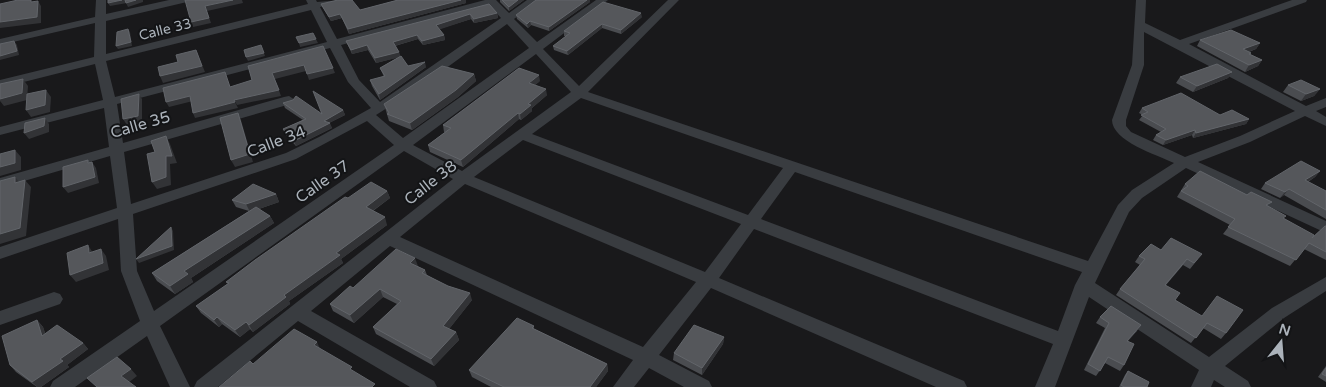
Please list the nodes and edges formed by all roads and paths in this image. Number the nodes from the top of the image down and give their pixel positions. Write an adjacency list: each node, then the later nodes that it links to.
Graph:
1 (101, 0): 12 (street)
2 (183, 0): 12 (street)
3 (337, 0): 10 (street, Calle 33)
4 (534, 0): 11 (street, Calle 34)
5 (603, 0): 17 (street, Calle 37)
6 (674, 0): 20 (street, Calle 38)
7 (1141, 0): 13 (street)
8 (1302, 0): 16 (street)
9 (491, 1): 11 (street); 15 (street)
10 (313, 3): 15 (street); 18 (street, Calle 33)
11 (507, 19): 17 (street); 25 (street, Calle 34)
12 (100, 20): 14 (street); 18 (street)
13 (1139, 25): 16 (street); 31 (street)
14 (0, 42)
15 (332, 42): 22 (street); 25 (street)
16 (1179, 44): 24 (street)
17 (536, 48): 20 (street); 29 (street, Calle 37)
18 (100, 61): 19 (street, Calle 33); 22 (street)
19 (0, 84)
20 (579, 93): 28 (street, Calle 38); 32 (street)
21 (289, 100): 30 (street, Calle 35)
22 (110, 102): 27 (street); 30 (street)
23 (1326, 102): 24 (street)
24 (1306, 111): 26 (street); 31 (street)
25 (374, 113): 29 (street); 35 (street, Calle 34)
26 (1326, 122)
27 (0, 131)
28 (522, 135): 33 (street, Calle 38); 36 (street)
29 (403, 145): 33 (street); 46 (street, Calle 37)
30 (115, 149): 34 (street, Calle 35); 35 (street)
31 (1185, 162): 37 (street); 40 (street)
32 (792, 166): 36 (street); 40 (street)
33 (462, 178): 38 (street, Calle 38); 41 (street)
34 (0, 183)
35 (125, 212): 39 (street, Calle 34); 46 (street)
36 (750, 222): 41 (street); 47 (street)
37 (1326, 227)
38 (386, 238): 44 (street, Calle 38); 48 (street)
39 (0, 253)
40 (1088, 277): 47 (street); 49 (street)
41 (708, 280): 48 (street); 56 (street)
42 (1326, 283): 49 (street)
43 (54, 299): 45 (street)
44 (298, 312): 52 (street, Calle 38); 53 (street)
45 (0, 318)
46 (150, 323): 50 (street, Calle 37); 51 (street)
47 (1063, 340): 57 (street)
48 (646, 357): 54 (street); 55 (street)
49 (1210, 367): 58 (street); 59 (street)
50 (60, 387)
51 (180, 387)
52 (204, 387)
53 (427, 387)
54 (623, 387)
55 (702, 387)
56 (957, 387)
57 (1045, 387)
58 (1201, 387)
59 (1241, 387)

